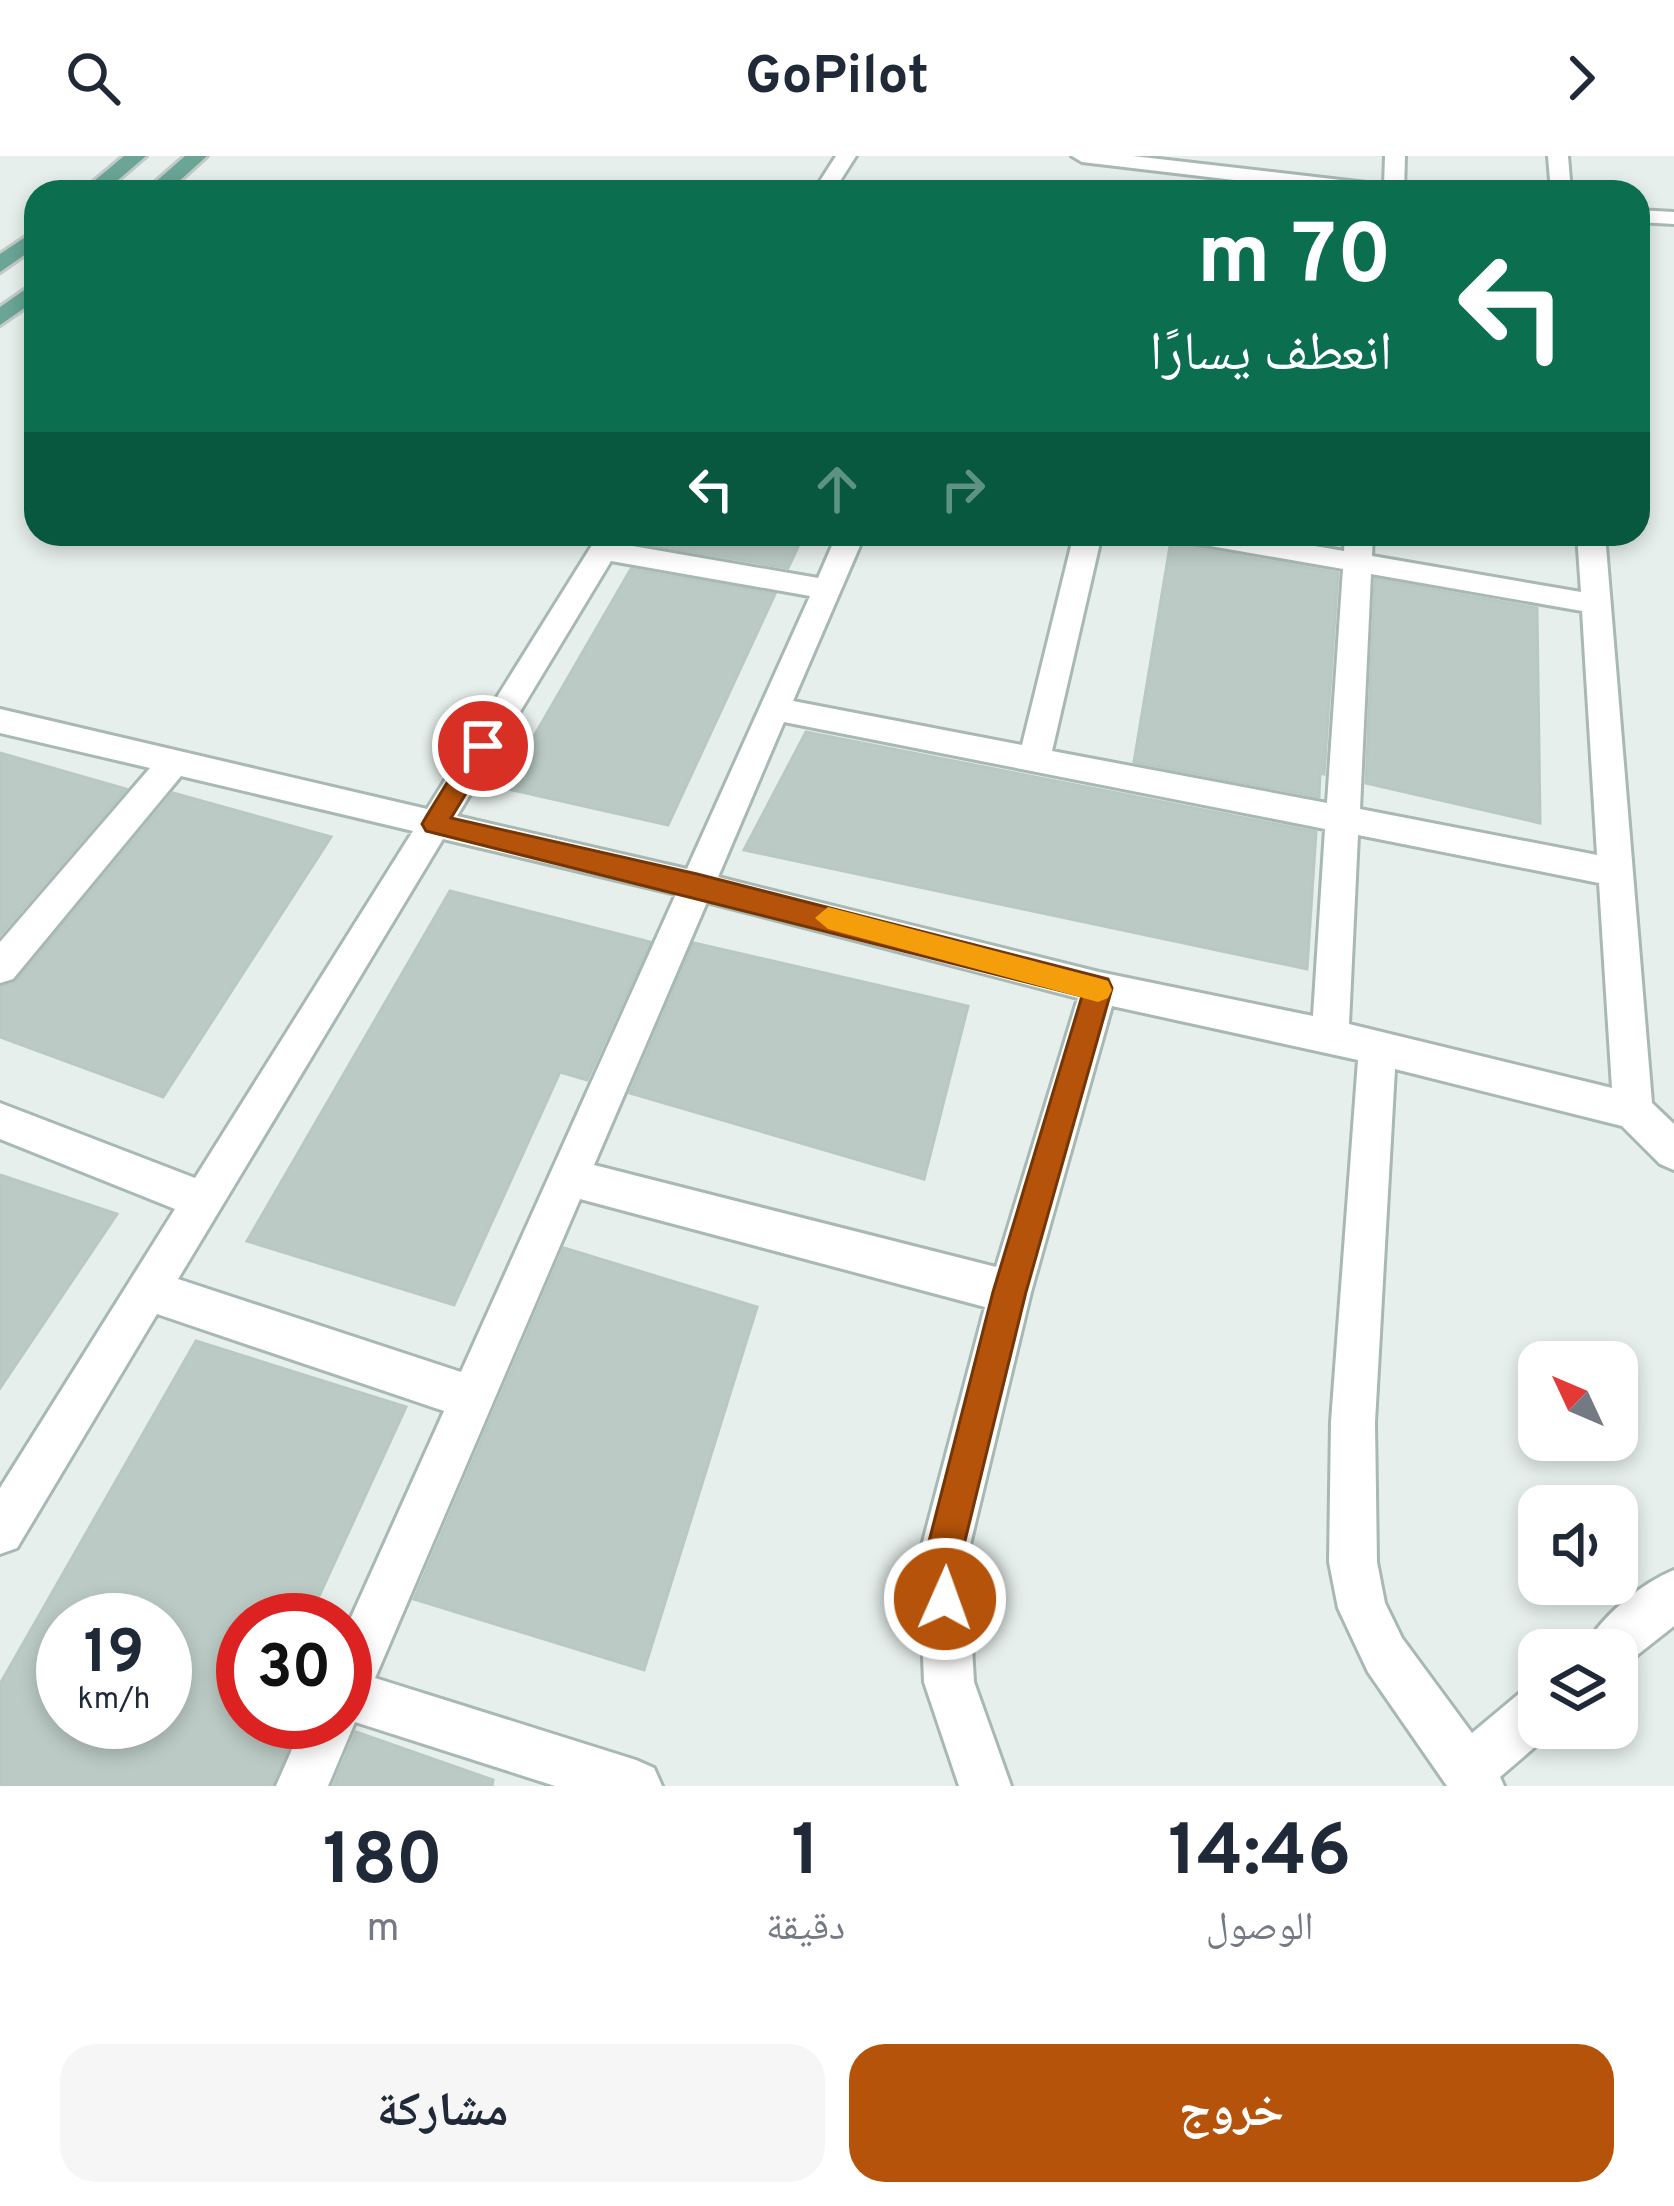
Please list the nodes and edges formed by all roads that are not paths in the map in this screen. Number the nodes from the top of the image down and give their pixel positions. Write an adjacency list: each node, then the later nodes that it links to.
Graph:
1 (136, 156): 4 (main road)
2 (197, 156): 5 (main road)
3 (1082, 156): 6 (street)
4 (106, 180)
5 (168, 180)
6 (1262, 180)
7 (24, 246): 8 (main road)
8 (0, 266)
9 (24, 299): 10 (main road)
10 (0, 318)
11 (606, 546): 24 (street)
12 (627, 546): 17 (street)
13 (846, 546): 17 (street)
14 (1085, 546): 21 (street)
15 (1592, 546): 18 (street)
16 (1359, 548): 18 (street); 23 (street)
17 (827, 589): 19 (street)
18 (1596, 604): 25 (street)
19 (774, 709): 21 (street); 26 (street)
20 (0, 721): 22 (street)
21 (1034, 759): 23 (street)
22 (172, 763): 24 (street); 27 (street)
23 (1343, 819): 25 (street); 29 (street)
24 (435, 824): 26 (street); 35 (street)
25 (1615, 872): 31 (street)
26 (697, 885): 28 (street); 34 (street)
27 (0, 968)
28 (1099, 988): 29 (street); 37 (street)
29 (1330, 1036): 30 (street)
30 (1378, 1047): 31 (street); 46 (street)
31 (1633, 1112): 33 (street)
32 (0, 1121): 35 (street)
33 (1674, 1151)
34 (568, 1177): 37 (street); 38 (street)
35 (203, 1201): 36 (street)
36 (148, 1290): 38 (street); 39 (street)
37 (1010, 1292): 49 (street)
38 (471, 1398): 41 (street)
39 (4, 1516)
40 (1674, 1594): 42 (street)
41 (372, 1628)
42 (1633, 1629)
43 (372, 1700): 48 (street)
44 (1518, 1732): 46 (street)
45 (318, 1749): 47 (street)
46 (1473, 1778)
47 (302, 1786)
48 (636, 1786)
49 (985, 1786)

